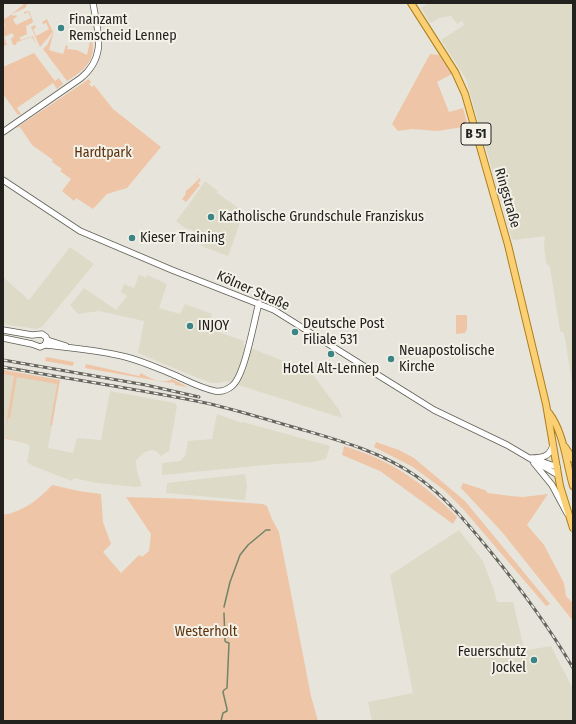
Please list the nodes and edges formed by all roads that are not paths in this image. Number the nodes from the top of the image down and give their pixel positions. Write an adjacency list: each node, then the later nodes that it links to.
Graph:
1 (93, 3): 3 (street)
2 (411, 3): 9 (main road, Ringstraße / B 51)
3 (3, 132)
4 (3, 180): 5 (street, Kölner Straße)
5 (258, 303): 8 (street); 12 (street, Kölner Straße)
6 (3, 330): 8 (street)
7 (3, 338): 8 (street)
8 (46, 342)
9 (548, 412): 10 (main road, Ringstraße); 11 (main road, Ringstraße)
10 (553, 444): 12 (street); 14 (main road, Ringstraße)
11 (563, 444): 13 (main road); 15 (main road, Ringstraße)
12 (531, 458): 14 (street, Kölner Straße); 16 (street, Kölner Straße); 18 (street)
13 (573, 459)
14 (557, 467): 15 (main road, Kölner Straße); 16 (main road, Ringstraße)
15 (571, 473): 17 (main road, Ringstraße)
16 (558, 476): 17 (main road); 18 (main road, Ringstraße)
17 (572, 483)
18 (570, 518): 19 (main road, Ringstraße)
19 (573, 528)

